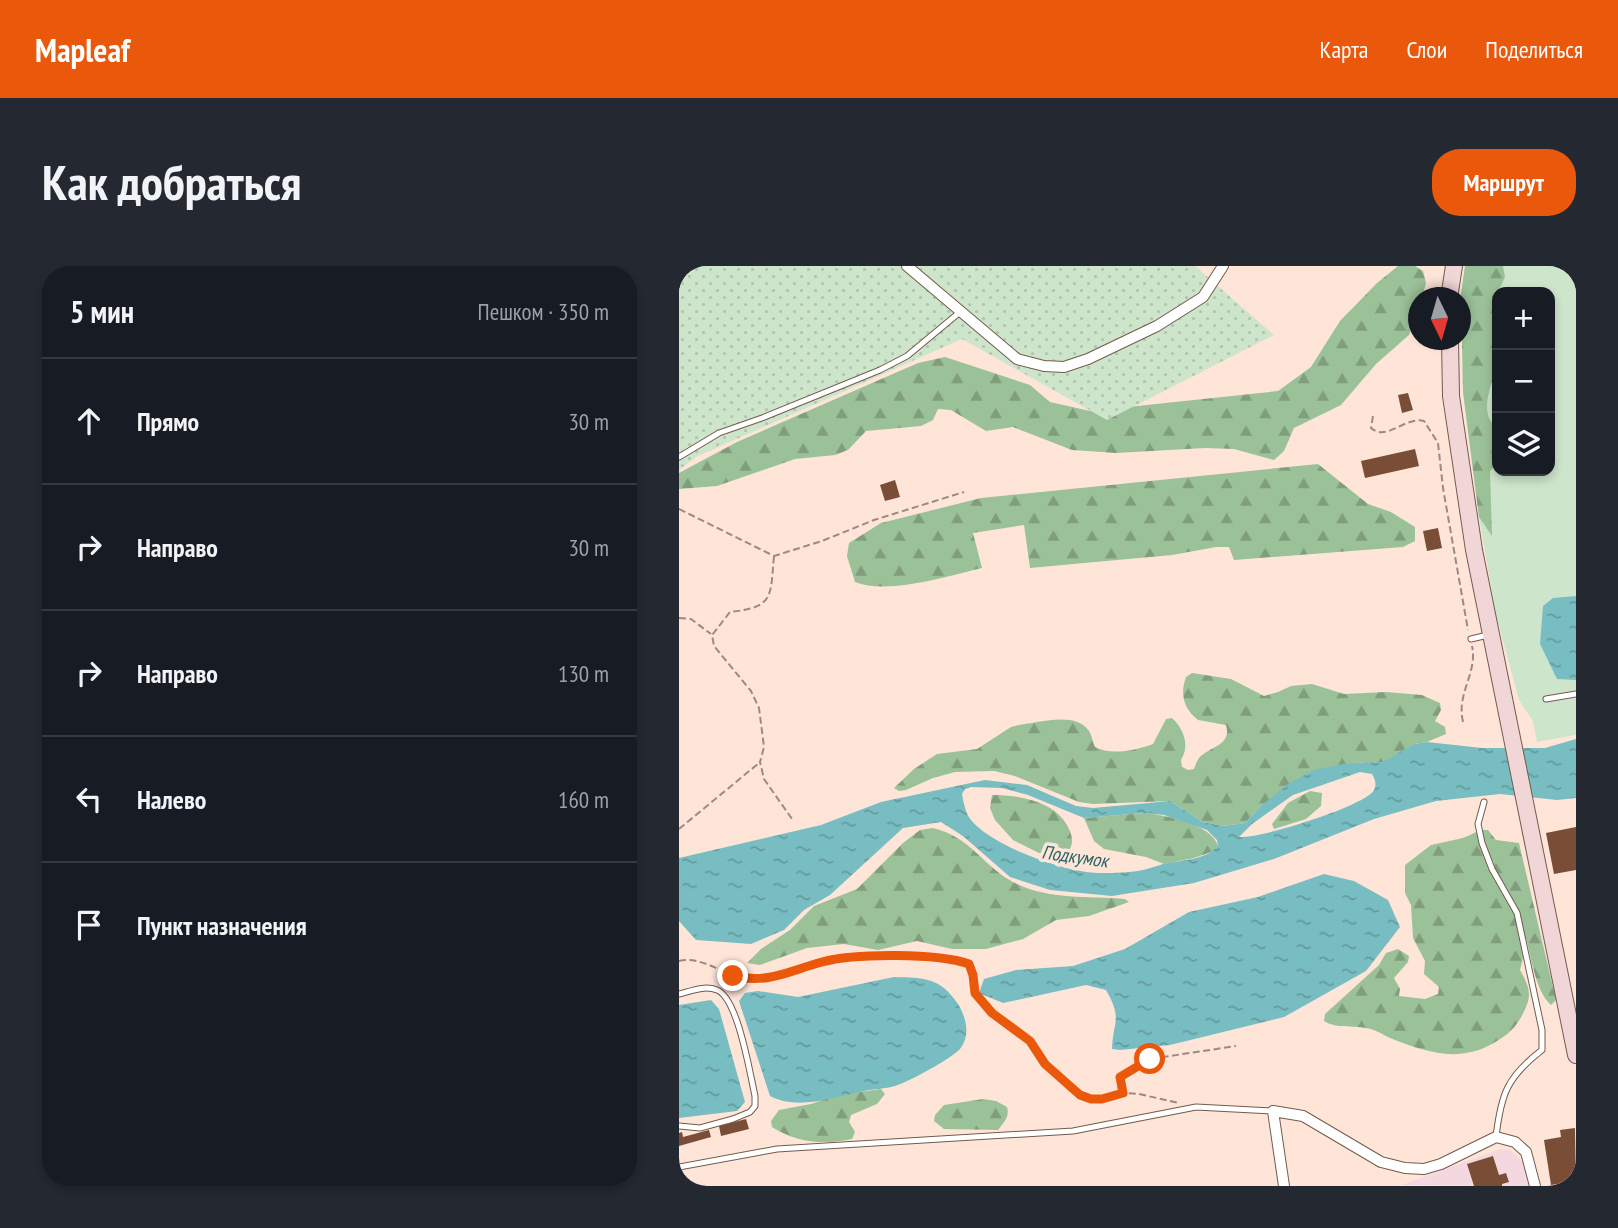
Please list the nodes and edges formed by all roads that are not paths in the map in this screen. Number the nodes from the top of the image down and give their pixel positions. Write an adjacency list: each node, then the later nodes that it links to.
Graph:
1 (907, 266): 5 (street)
2 (1223, 266): 5 (street)
3 (1454, 266): 4 (street)
4 (1451, 287)
5 (962, 310): 7 (lane)
6 (1450, 350): 8 (street)
7 (679, 457)
8 (1492, 635): 9 (lane); 14 (street)
9 (1471, 639)
10 (1576, 694): 11 (lane)
11 (1546, 699)
12 (1484, 802): 18 (lane)
13 (679, 994): 17 (lane)
14 (1572, 1010): 15 (street)
15 (1576, 1055)
16 (1273, 1111): 18 (street); 19 (lane); 20 (street)
17 (679, 1126)
18 (1496, 1137): 21 (street)
19 (679, 1167)
20 (1284, 1186)
21 (1535, 1186)

